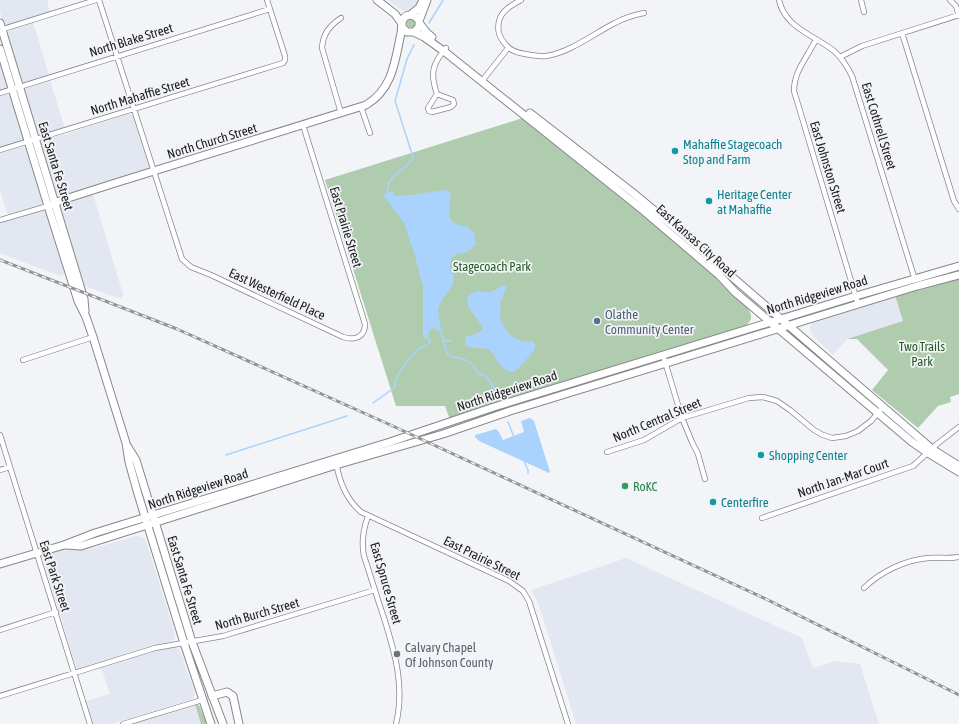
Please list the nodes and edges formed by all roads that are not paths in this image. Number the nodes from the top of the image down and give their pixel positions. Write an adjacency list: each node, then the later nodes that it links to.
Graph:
1 (96, 0): 20 (street)
2 (99, 0): 28 (street)
3 (267, 0): 12 (street)
4 (377, 0): 19 (main road)
5 (384, 0): 15 (main road)
6 (423, 0): 15 (main road)
7 (427, 0): 18 (main road)
8 (521, 0): 25 (street)
9 (779, 0): 23 (street, East Cothrell Street)
10 (861, 0): 13 (street)
11 (950, 0): 16 (street)
12 (270, 9): 28 (street, North Blake Street); 35 (street, North Mahaffie Street)
13 (864, 12)
14 (644, 13): 25 (street)
15 (409, 15): 18 (main road); 19 (main road)
16 (959, 15): 22 (street)
17 (341, 18): 36 (street)
18 (420, 22): 21 (main road); 27 (main road, East Kansas City Road)
19 (402, 25): 21 (main road); 24 (main road, North Church Street)
20 (1, 28): 31 (main road, East Santa Fe Street)
21 (412, 32): 24 (main road, North Church Street); 27 (main road, East Kansas City Road)
22 (902, 33): 29 (street); 44 (street)
23 (816, 39): 29 (street, East Cothrell Street); 50 (street, East Johnston Street)
24 (398, 48): 34 (main road, North Church Street)
25 (508, 48): 30 (street)
26 (0, 49): 31 (main road, East Santa Fe Street)
27 (444, 49): 30 (main road, East Kansas City Road); 33 (street)
28 (118, 56): 31 (street, North Blake Street); 35 (street)
29 (840, 57): 48 (street, East Cothrell Street)
30 (483, 80): 53 (main road, East Kansas City Road); 54 (main road, East Kansas City Road)
31 (16, 89): 32 (street, North Blake Street); 39 (main road, East Santa Fe Street)
32 (0, 94)
33 (437, 94): 33 (street)
34 (361, 107): 36 (main road, North Church Street); 38 (street)
35 (135, 109): 39 (street, North Mahaffie Street); 41 (street)
36 (341, 113): 37 (main road, North Church Street)
37 (303, 125): 41 (main road, North Church Street); 57 (street, East Prairie Street)
38 (370, 133)
39 (32, 141): 40 (street, North Mahaffie Street); 42 (main road, East Santa Fe Street); 43 (main road, East Santa Fe Street)
40 (0, 150)
41 (154, 171): 42 (main road, North Church Street); 57 (street, East Westerfield Place)
42 (55, 203): 43 (main road, North Church Street); 52 (main road, East Santa Fe Street)
43 (48, 206): 45 (street, North Church Street); 52 (main road, East Santa Fe Street)
44 (959, 209)
45 (0, 220)
46 (959, 266): 48 (main road, North Ridgeview Road)
47 (959, 275): 49 (main road, North Ridgeview Road)
48 (915, 278): 49 (street, East Cothrell Street); 50 (main road, North Ridgeview Road)
49 (917, 286): 51 (main road, North Ridgeview Road)
50 (856, 296): 51 (street, East Johnston Street); 53 (main road, North Ridgeview Road)
51 (858, 304): 55 (main road, North Ridgeview Road)
52 (86, 317): 58 (main road, East Santa Fe Street)
53 (780, 319): 54 (main road, North Ridgeview Road); 55 (main road, East Kansas City Road)
54 (770, 322): 56 (main road, East Kansas City Road); 59 (main road, North Ridgeview Road)
55 (788, 326): 56 (main road, North Ridgeview Road); 62 (main road, East Kansas City Road)
56 (778, 329): 61 (main road, North Ridgeview Road); 62 (main road, East Kansas City Road)
57 (361, 336)
58 (93, 337): 60 (street); 66 (main road, East Santa Fe Street)
59 (663, 355): 61 (street); 69 (main road, North Ridgeview Road)
60 (23, 360)
61 (666, 363): 63 (street); 69 (main road, North Ridgeview Road)
62 (880, 410): 63 (street, North Central Street); 67 (main road, East Kansas City Road)
63 (682, 418): 68 (street, North Central Street); 74 (street)
64 (959, 427): 67 (street, North Jan-Mar Court)
65 (0, 435): 71 (street, East Park Street)
66 (126, 443): 77 (main road, East Santa Fe Street); 78 (main road, East Santa Fe Street)
67 (930, 451): 70 (main road, East Kansas City Road); 73 (main road, East Kansas City Road); 76 (street, North Jan-Mar Court)
68 (607, 452)
69 (336, 462): 75 (street); 77 (main road, North Ridgeview Road)
70 (959, 466)
71 (10, 467): 72 (street); 80 (street, East Park Street)
72 (0, 470)
73 (959, 472)
74 (706, 479)
75 (368, 516): 84 (street, East Spruce Street); 100 (street, East Prairie Street)
76 (762, 518)
77 (154, 519): 78 (main road, North Ridgeview Road); 87 (main road, East Santa Fe Street)
78 (146, 522): 79 (main road, North Ridgeview Road); 79 (main road, North Ridgeview Road); 88 (main road, East Santa Fe Street)
79 (64, 545): 80 (main road, North Ridgeview Road)
80 (36, 554): 82 (main road, North Ridgeview Road); 85 (street, East Park Street)
81 (959, 557): 83 (street)
82 (0, 564)
83 (864, 588)
84 (375, 590): 87 (street, North Burch Street); 99 (street, East Spruce Street)
85 (56, 612): 86 (street); 90 (street, East Park Street)
86 (0, 630)
87 (192, 642): 88 (street, North Burch Street); 92 (main road, East Santa Fe Street)
88 (184, 644): 89 (main road, East Santa Fe Street); 90 (street, North Burch Street)
89 (193, 672): 92 (main road); 93 (main road, East Santa Fe Street)
90 (74, 673): 91 (street, North Burch Street); 94 (street, East Park Street)
91 (0, 696)
92 (212, 696): 97 (main road, East Santa Fe Street); 98 (main road)
93 (202, 700): 95 (street); 96 (main road, East Santa Fe Street); 97 (main road)
94 (90, 724)
95 (123, 724)
96 (211, 724)
97 (223, 724)
98 (239, 724)
99 (396, 724)
100 (568, 724)

